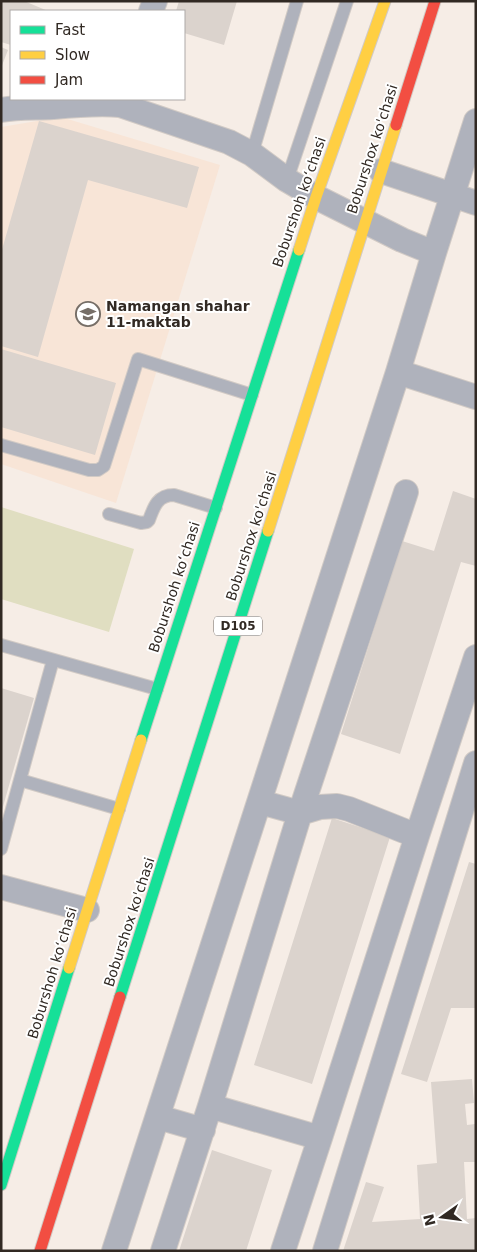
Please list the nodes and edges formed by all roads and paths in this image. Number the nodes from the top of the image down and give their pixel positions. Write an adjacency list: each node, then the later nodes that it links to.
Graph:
1 (297, 1): 8 (lane)
2 (347, 1): 10 (lane)
3 (385, 1): 12 (main road, Boburshoh koʻchasi)
4 (435, 1): 9 (main road, Boburshox ko'chasi / D105)
5 (121, 102): 6 (street); 8 (street)
6 (1, 110)
7 (476, 121): 11 (street)
8 (252, 154): 10 (street)
9 (381, 171): 11 (street); 14 (main road, Boburshox ko'chasi / D105)
10 (287, 180): 12 (street)
11 (452, 195): 13 (street); 15 (street)
12 (316, 197): 14 (street); 17 (main road, Boburshoh koʻchasi)
13 (476, 203)
14 (365, 221): 15 (street); 42 (main road, Boburshox ko'chasi / D105)
15 (434, 252): 16 (street)
16 (398, 372): 18 (street); 29 (street)
17 (252, 394): 19 (lane); 21 (main road, Boburshoh koʻchasi)
18 (476, 397)
19 (1, 444)
20 (406, 492): 31 (street)
21 (216, 508): 22 (lane); 26 (main road, Boburshoh koʻchasi)
22 (109, 514)
23 (1, 645): 25 (lane)
24 (476, 657): 32 (street)
25 (53, 660): 26 (lane); 28 (lane)
26 (157, 689): 30 (main road, Boburshoh koʻchasi)
27 (476, 763): 46 (street)
28 (20, 780): 30 (lane); 33 (lane)
29 (260, 802): 31 (street); 37 (street)
30 (119, 809): 35 (main road, Boburshoh koʻchasi)
31 (300, 813): 32 (street); 36 (street)
32 (418, 836): 39 (street)
33 (1, 849)
34 (1, 887): 35 (street)
35 (87, 910): 40 (main road, Boburshoh koʻchasi)
36 (210, 1106): 38 (street); 39 (street)
37 (158, 1117): 38 (street); 43 (street)
38 (203, 1130): 44 (street)
39 (320, 1138): 45 (street)
40 (4, 1167): 41 (main road, Boburshoh koʻchasi)
41 (1, 1185)
42 (40, 1251)
43 (114, 1251)
44 (163, 1251)
45 (283, 1251)
46 (325, 1251)

